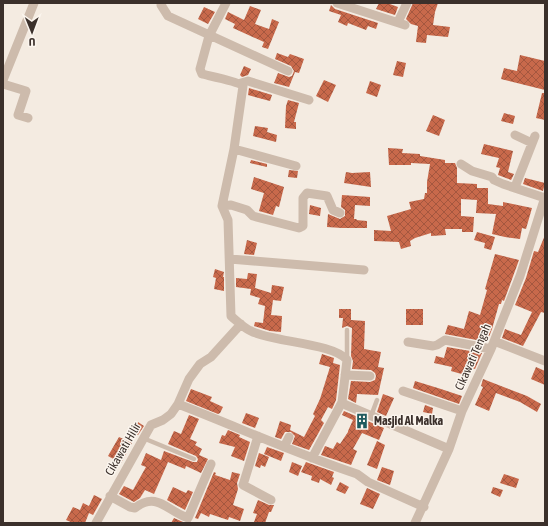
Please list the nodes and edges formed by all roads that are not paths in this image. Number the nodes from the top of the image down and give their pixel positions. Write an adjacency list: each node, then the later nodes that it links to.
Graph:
1 (34, 3): 8 (street)
2 (162, 3): 6 (street)
3 (226, 3): 6 (street)
4 (337, 3): 5 (street)
5 (407, 3)
6 (209, 36): 7 (street); 9 (street)
7 (288, 71)
8 (3, 80)
9 (241, 83): 11 (street); 14 (street)
10 (3, 84): 12 (street)
11 (309, 100)
12 (28, 118)
13 (515, 135): 17 (street)
14 (234, 149): 16 (street); 19 (street)
15 (461, 164): 17 (street)
16 (296, 166)
17 (515, 188): 18 (street)
18 (545, 198): 26 (street, Cikawati Tengah)
19 (222, 206): 20 (street); 21 (street)
20 (340, 213)
21 (230, 259): 22 (street); 23 (street)
22 (364, 270)
23 (241, 324): 27 (street); 34 (street, Cikawati Hilir)
24 (347, 330): 27 (lane)
25 (408, 342): 26 (street)
26 (493, 345): 28 (street); 35 (street, Cikawati Tengah)
27 (347, 360): 29 (street)
28 (545, 361)
29 (345, 375): 30 (street); 33 (street)
30 (370, 376)
31 (402, 391): 35 (street)
32 (377, 400): 36 (lane)
33 (342, 402): 36 (street); 42 (street)
34 (178, 404): 37 (street); 39 (street, Cikawati Hilir)
35 (462, 412): 41 (street, Cikawati Tengah)
36 (371, 416): 41 (street)
37 (258, 436): 40 (street); 46 (street)
38 (289, 437): 40 (street)
39 (143, 438): 43 (lane); 45 (street, Cikawati Hilir)
40 (284, 447): 42 (street)
41 (449, 449): 47 (street, Cikawati Tengah)
42 (312, 458): 47 (street)
43 (194, 459)
44 (211, 464): 45 (street)
45 (110, 496): 48 (street, Cikawati Hilir)
46 (271, 500)
47 (424, 507): 49 (street, Cikawati Tengah)
48 (96, 523)
49 (415, 523)

